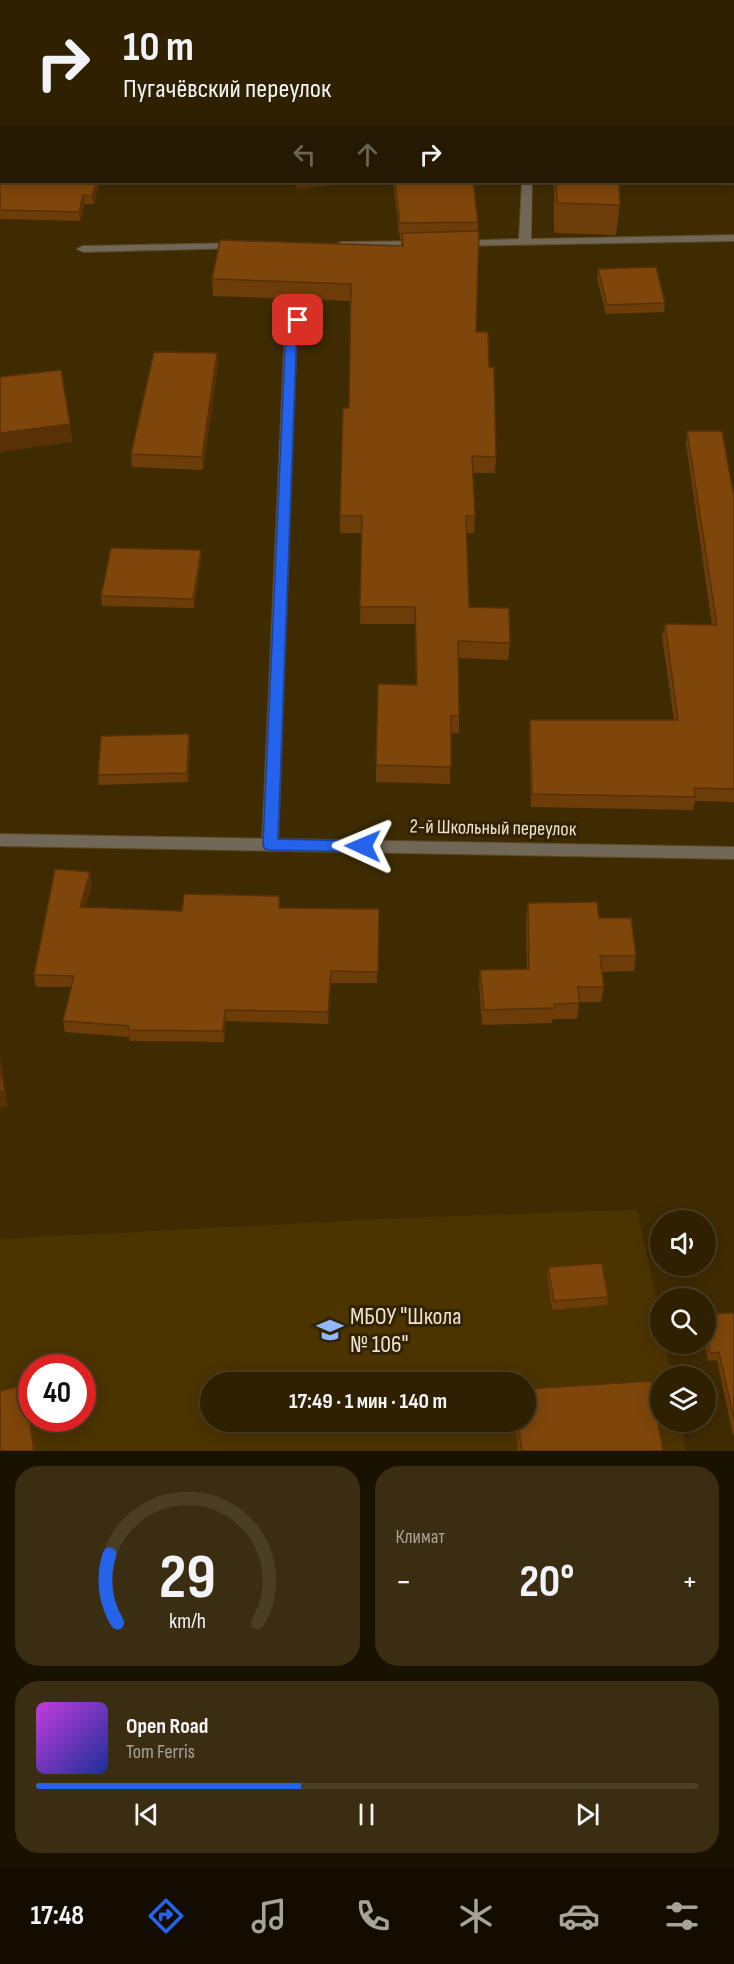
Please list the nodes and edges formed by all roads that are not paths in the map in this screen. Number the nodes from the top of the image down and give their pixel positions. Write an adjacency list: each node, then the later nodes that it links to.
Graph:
1 (527, 183): 3 (street)
2 (734, 238): 3 (street)
3 (525, 243): 4 (street)
4 (327, 245)
5 (257, 246): 6 (street)
6 (83, 249)
7 (298, 320): 9 (street)
8 (0, 840): 9 (street, 2-й Школьный переулок)
9 (270, 845): 10 (street, 2-й Школьный переулок)
10 (734, 853)

